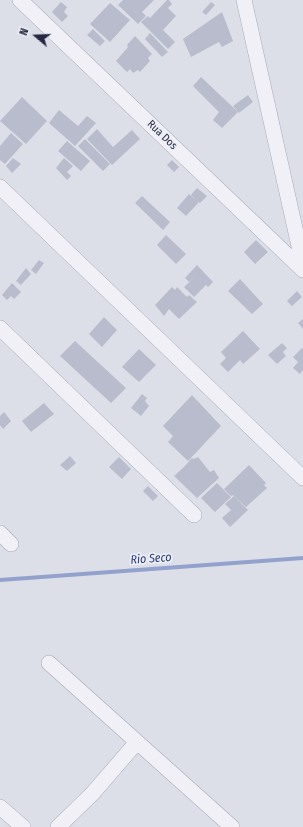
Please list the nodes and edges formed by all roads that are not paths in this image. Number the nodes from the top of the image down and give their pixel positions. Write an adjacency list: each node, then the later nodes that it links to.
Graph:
1 (20, 0): 5 (street, Rua Dos)
2 (244, 0): 4 (street)
3 (0, 186): 7 (street)
4 (303, 264)
5 (303, 270)
6 (0, 328): 8 (street)
7 (303, 478)
8 (194, 515)
9 (0, 533): 10 (street)
10 (11, 544)
11 (49, 664): 12 (street)
12 (137, 742): 15 (street); 16 (street)
13 (0, 806): 14 (street)
14 (23, 827)
15 (58, 827)
16 (232, 827)

